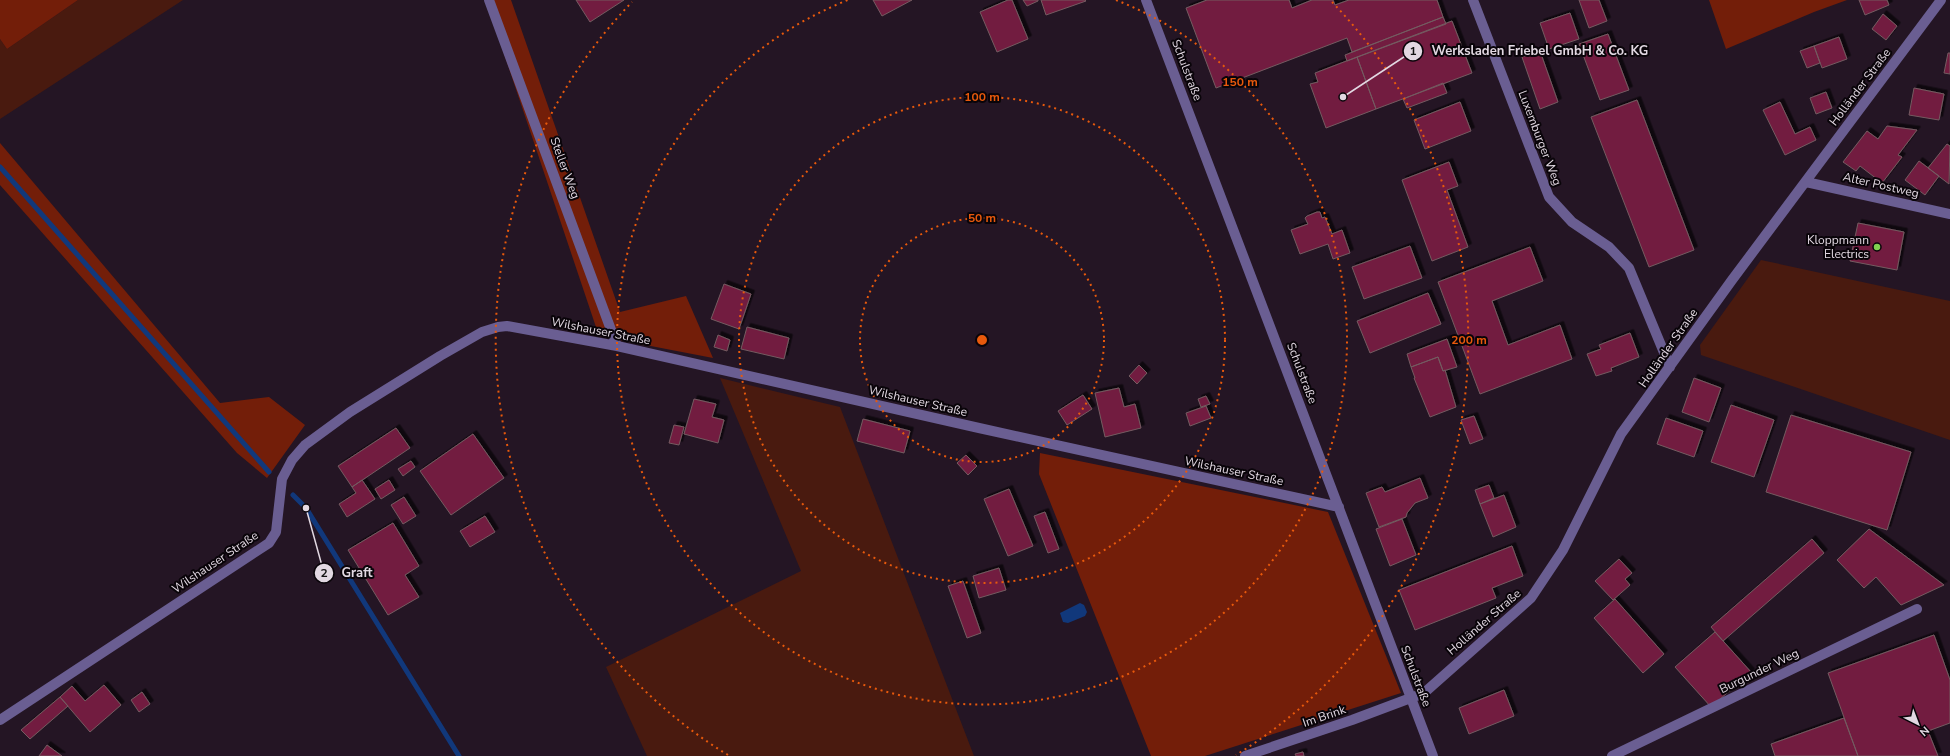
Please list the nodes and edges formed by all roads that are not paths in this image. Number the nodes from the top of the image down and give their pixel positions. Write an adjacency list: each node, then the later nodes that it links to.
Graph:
1 (489, 0): 7 (street, Steller Weg)
2 (1146, 0): 9 (street, Schulstraße)
3 (1473, 0): 8 (street, Luxemburger Weg)
4 (1941, 0): 5 (street, Holländer Straße)
5 (1806, 182): 6 (street, Alter Postweg); 8 (street, Holländer Straße)
6 (1950, 214)
7 (617, 346): 9 (street, Wilshauser Straße); 12 (street, Wilshauser Straße)
8 (1670, 367): 11 (street, Holländer Straße)
9 (1339, 507): 11 (street, Schulstraße)
10 (1917, 609): 15 (street, Burgunder Weg)
11 (1410, 698): 13 (street, Im Brink); 14 (street, Schulstraße)
12 (0, 720)
13 (1245, 756)
14 (1433, 756)
15 (1612, 756)

